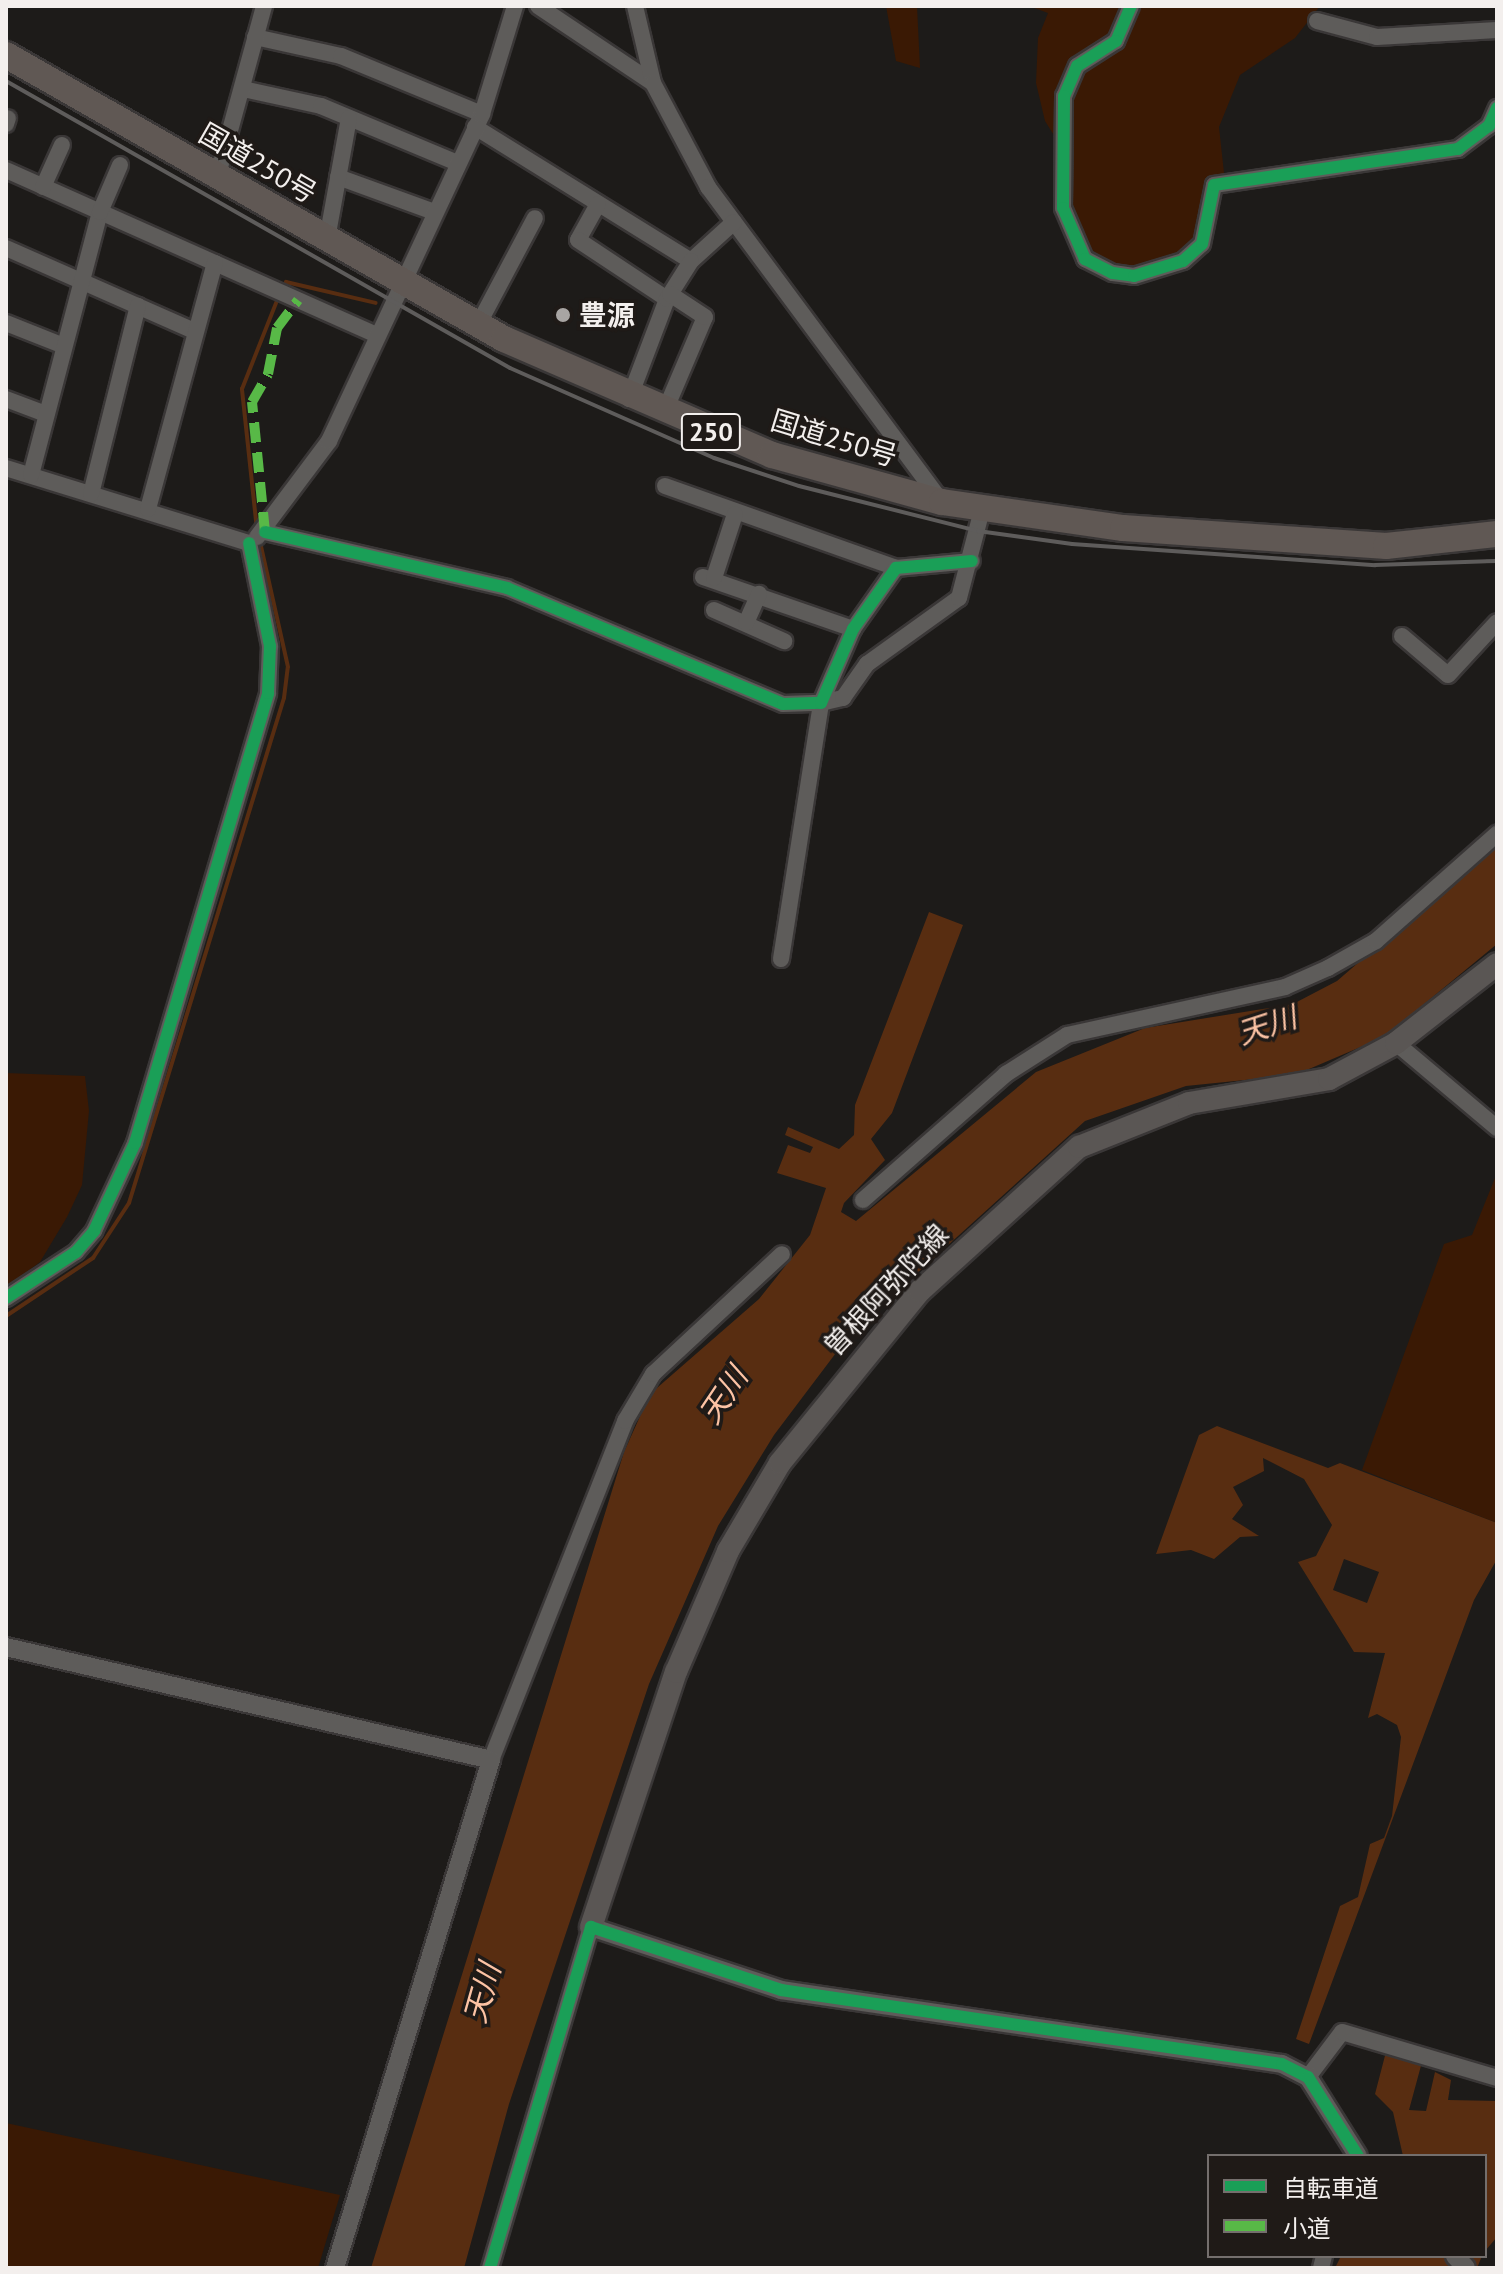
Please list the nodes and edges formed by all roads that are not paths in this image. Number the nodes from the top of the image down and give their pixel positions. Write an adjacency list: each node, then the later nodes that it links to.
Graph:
1 (264, 6): 8 (street)
2 (515, 6): 14 (street)
3 (538, 6): 10 (street)
4 (635, 6): 10 (street)
5 (1131, 6): 12 (street)
6 (1317, 21): 7 (street)
7 (1497, 30)
8 (255, 37): 11 (street); 14 (street)
9 (6, 55): 20 (highway, 国道250号 / 250)
10 (653, 83): 26 (street)
11 (243, 89): 13 (street); 20 (street)
12 (1497, 108)
13 (349, 118): 16 (street); 19 (street)
14 (479, 121): 16 (street); 22 (street)
15 (62, 145): 21 (street)
16 (457, 163): 24 (street)
17 (120, 165): 23 (street)
18 (6, 170): 21 (street)
19 (338, 177): 24 (street); 27 (street)
20 (217, 178): 27 (highway, 国道250号 / 250)
21 (43, 187): 23 (street)
22 (598, 204): 29 (street); 33 (street)
23 (100, 212): 30 (street); 31 (street)
24 (434, 212): 32 (street)
25 (535, 218): 36 (street)
26 (734, 222): 29 (street); 48 (street)
27 (327, 239): 32 (highway, 国道250号 / 250)
28 (6, 248): 31 (street)
29 (691, 261): 33 (street)
30 (215, 263): 37 (street); 38 (street)
31 (82, 278): 34 (street); 39 (street)
32 (402, 282): 36 (highway, 国道250号 / 250); 38 (street)
33 (669, 297): 41 (street); 42 (street)
34 (138, 306): 37 (street); 47 (street)
35 (6, 323): 39 (street)
36 (478, 325): 41 (highway, 国道250号 / 250)
37 (194, 331): 49 (street)
38 (378, 336): 52 (street)
39 (64, 346): 43 (street)
40 (6, 399): 43 (street)
41 (629, 399): 42 (highway, 国道250号 / 250)
42 (664, 413): 48 (highway, 国道250号 / 250)
43 (46, 414): 45 (street)
44 (6, 468): 45 (street)
45 (31, 475): 47 (street)
46 (665, 486): 51 (street)
47 (91, 494): 49 (street)
48 (942, 502): 50 (highway, 国道250号 / 250)
49 (148, 509): 54 (street)
50 (982, 510): 53 (highway, 国道250号 / 250); 55 (street)
51 (735, 514): 56 (street); 57 (street)
52 (265, 532): 54 (street); 64 (street)
53 (1497, 534)
54 (249, 543): 72 (street)
55 (972, 561): 56 (street); 64 (street)
56 (896, 568): 61 (street)
57 (759, 594): 60 (street); 61 (street)
58 (714, 610): 60 (street)
59 (1497, 622): 62 (street)
60 (746, 623): 63 (street)
61 (853, 629): 64 (street)
62 (1402, 636)
63 (784, 641)
64 (821, 703): 66 (street)
65 (1497, 834): 70 (street)
66 (781, 959)
67 (1497, 964): 68 (main road, 曽根阿弥陀線)
68 (1396, 1043): 69 (street); 75 (main road, 曽根阿弥陀線)
69 (1497, 1128)
70 (863, 1200)
71 (782, 1254): 74 (street)
72 (6, 1298)
73 (6, 1647): 74 (street)
74 (491, 1760): 79 (street)
75 (591, 1927): 76 (street); 80 (street)
76 (1308, 2077): 77 (street); 78 (street)
77 (1497, 2078)
78 (1357, 2154)
79 (335, 2268)
80 (490, 2268)

